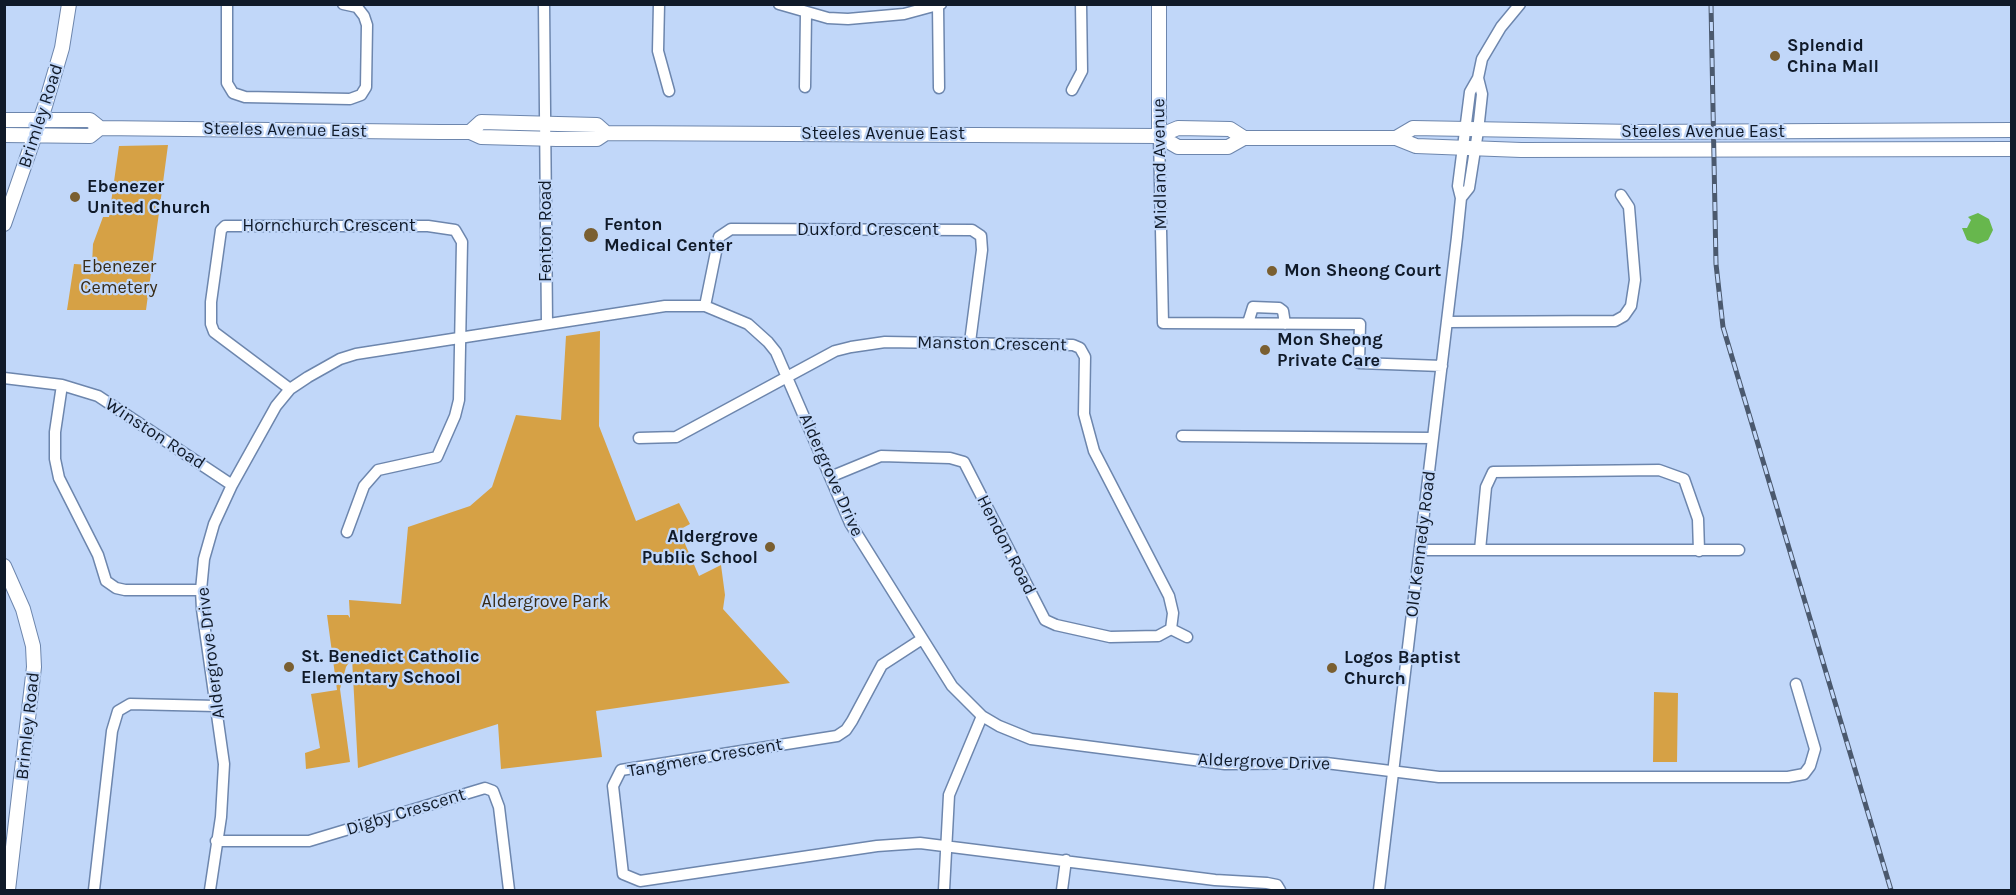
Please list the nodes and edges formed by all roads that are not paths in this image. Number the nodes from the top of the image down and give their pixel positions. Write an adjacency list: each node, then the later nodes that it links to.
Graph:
1 (69, 4): 17 (main road, Brimley Road)
2 (227, 4): 3 (street)
3 (343, 4)
4 (544, 4): 18 (street, Fenton Road)
5 (659, 4): 15 (street)
6 (779, 4): 11 (street)
7 (1081, 4): 14 (street)
8 (1159, 4): 26 (main road, Midland Avenue)
9 (1520, 4): 20 (street, Old Kennedy Road)
10 (940, 5): 11 (street); 13 (street)
11 (806, 13): 12 (street)
12 (805, 87)
13 (939, 88)
14 (1072, 90)
15 (669, 91)
16 (4, 120): 17 (main road, Steeles Avenue East)
17 (41, 120): 19 (main road, Steeles Avenue East); 25 (main road, Brimley Road)
18 (545, 124): 22 (main road, Steeles Avenue East); 23 (main road, Steeles Avenue East); 27 (street, Fenton Road)
19 (100, 128): 22 (main road, Steeles Avenue East); 25 (main road, Steeles Avenue East)
20 (1471, 130): 21 (main road, Steeles Avenue East); 28 (main road, Steeles Avenue East); 29 (street, Old Kennedy Road)
21 (2012, 130)
22 (470, 132): 27 (main road, Steeles Avenue East)
23 (606, 134): 26 (main road, Steeles Avenue East); 27 (main road, Steeles Avenue East)
24 (4, 135): 25 (main road, Steeles Avenue East)
25 (36, 135): 32 (main road, Brimley Road)
26 (1159, 136): 28 (main road, Steeles Avenue East); 35 (street, Midland Avenue)
27 (545, 138): 36 (street, Fenton Road)
28 (1396, 138): 29 (main road, Steeles Avenue East)
29 (1469, 148): 30 (main road, Steeles Avenue East); 34 (street, Old Kennedy Road)
30 (2012, 149)
31 (1621, 195): 34 (street)
32 (4, 224)
33 (705, 306): 36 (street, Aldergrove Drive); 39 (street, Duxford Crescent); 42 (street, Aldergrove Drive)
34 (1447, 322): 40 (street, Old Kennedy Road)
35 (1248, 323): 37 (street); 37 (street)
36 (547, 324): 38 (street, Aldergrove Drive)
37 (1285, 324): 40 (street)
38 (459, 337): 44 (street, Aldergrove Drive); 44 (street, Hornchurch Crescent); 50 (street)
39 (970, 342): 42 (street, Manston Crescent); 57 (street, Manston Crescent)
40 (1442, 366): 47 (street, Old Kennedy Road)
41 (4, 378): 43 (street, Winston Road)
42 (788, 378): 46 (street, Manston Crescent); 48 (street, Aldergrove Drive)
43 (62, 386): 49 (street, Winston Road); 56 (street)
44 (290, 389): 49 (street, Aldergrove Drive)
45 (1182, 436): 47 (street)
46 (639, 438)
47 (1433, 438): 52 (street, Old Kennedy Road)
48 (830, 477): 57 (street, Hendon Road); 59 (street, Aldergrove Drive)
49 (231, 485): 56 (street, Aldergrove Drive)
50 (346, 532)
51 (1480, 549): 52 (street); 54 (street); 54 (street)
52 (1420, 550): 63 (street, Old Kennedy Road)
53 (1739, 550): 54 (street)
54 (1699, 551)
55 (4, 566): 67 (main road, Brimley Road)
56 (201, 590): 61 (street, Aldergrove Drive)
57 (1171, 629): 58 (street)
58 (1187, 637)
59 (921, 639): 62 (street, Aldergrove Drive); 65 (street, Tangmere Crescent)
60 (1796, 684): 63 (street, Aldergrove Drive)
61 (216, 706): 64 (street, Aldergrove Drive); 68 (street)
62 (982, 716): 63 (street, Aldergrove Drive); 65 (street)
63 (1393, 772): 74 (street, Old Kennedy Road)
64 (216, 841): 69 (street, Aldergrove Drive); 70 (street, Digby Crescent)
65 (945, 846): 66 (street); 71 (street)
66 (1066, 860): 72 (street); 73 (street)
67 (8, 891)
68 (94, 891)
69 (210, 891)
70 (509, 891)
71 (944, 891)
72 (1062, 891)
73 (1280, 891)
74 (1379, 891)

